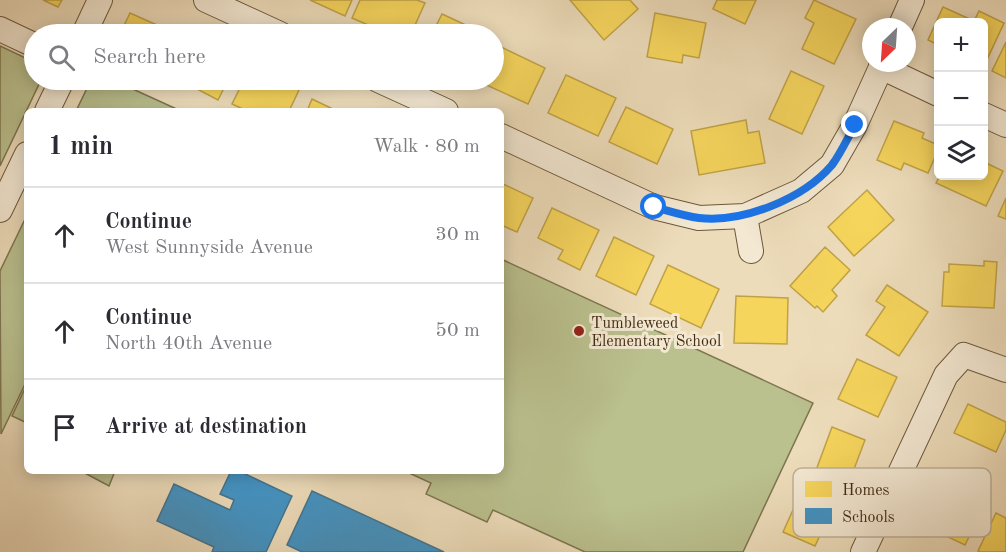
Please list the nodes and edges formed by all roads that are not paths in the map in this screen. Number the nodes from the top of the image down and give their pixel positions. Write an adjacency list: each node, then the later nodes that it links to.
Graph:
1 (100, 0): 5 (street)
2 (206, 0): 6 (street)
3 (912, 0): 4 (street)
4 (904, 18)
5 (89, 24)
6 (258, 24)
7 (0, 29): 8 (street)
8 (24, 40)
9 (879, 72): 21 (street)
10 (896, 72): 13 (street)
11 (57, 90): 14 (street)
12 (400, 90): 15 (street)
13 (934, 91)
14 (48, 108)
15 (439, 108)
16 (988, 117): 17 (street)
17 (1006, 125)
18 (504, 137): 21 (street)
19 (24, 159): 20 (street)
20 (0, 210)
21 (745, 216): 22 (street)
22 (751, 251)
23 (1006, 370): 24 (street)
24 (904, 468)
25 (873, 537): 26 (street)
26 (867, 551)

